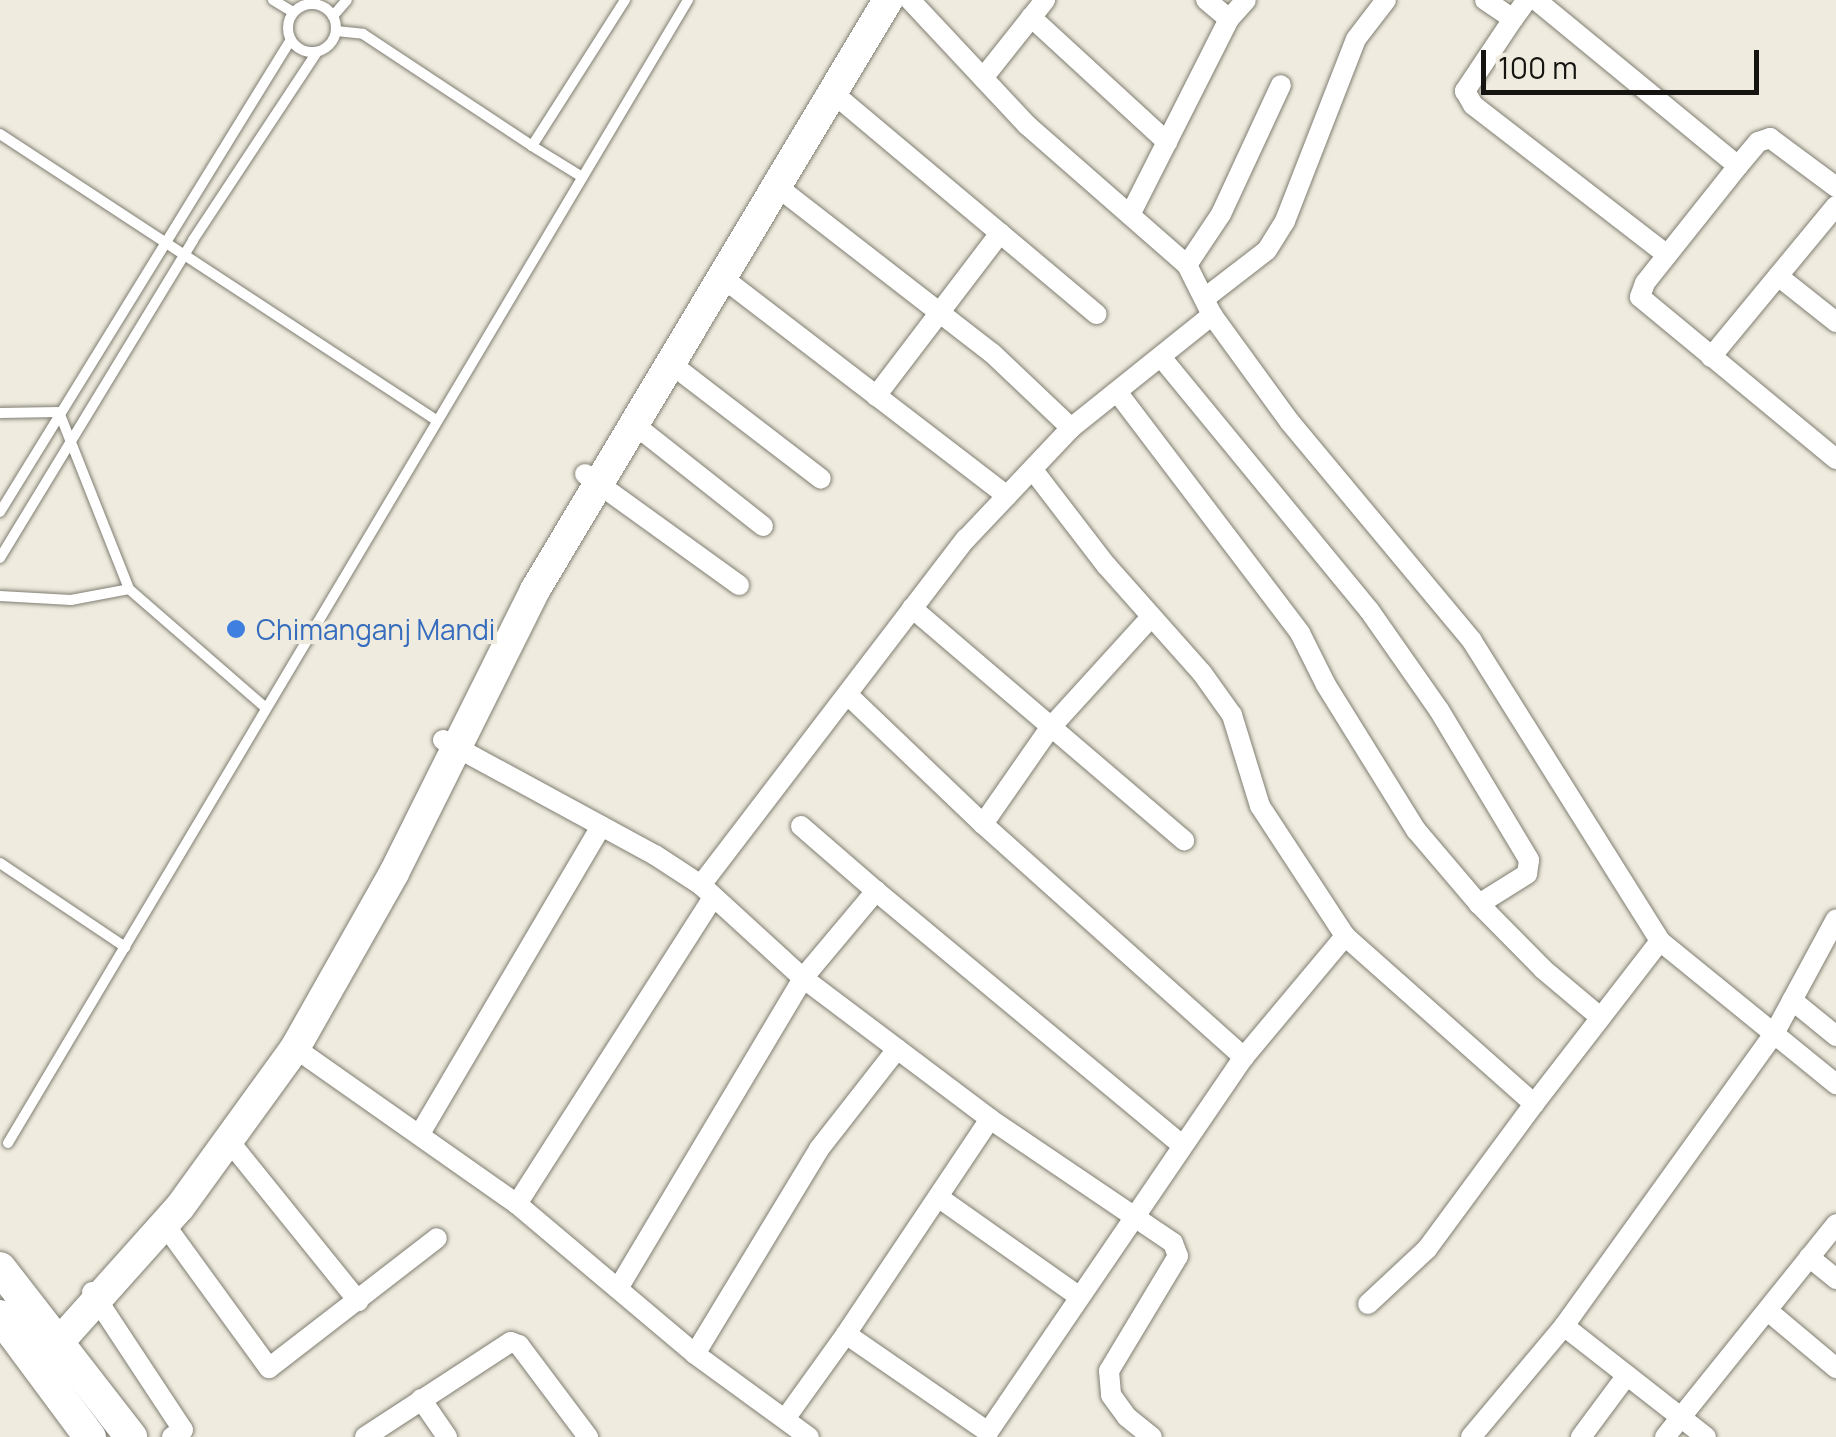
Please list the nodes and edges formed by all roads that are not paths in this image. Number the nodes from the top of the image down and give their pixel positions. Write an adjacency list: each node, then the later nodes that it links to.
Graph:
1 (274, 0): 14 (lane)
2 (347, 0): 15 (lane)
3 (625, 0): 27 (lane)
4 (688, 0): 29 (lane)
5 (888, 0): 23 (street)
6 (910, 0): 21 (street)
7 (1206, 0): 16 (street)
8 (1246, 0): 16 (street)
9 (1386, 0): 41 (street)
10 (1485, 0): 17 (street)
11 (1527, 0): 17 (street)
12 (1536, 0): 28 (street)
13 (1038, 8): 21 (street); 25 (street)
14 (294, 12): 15 (lane); 19 (lane)
15 (333, 16): 18 (lane)
16 (1230, 19): 25 (street)
17 (1513, 19): 37 (street)
18 (336, 31): 20 (lane); 27 (lane)
19 (290, 41): 20 (lane); 35 (lane)
20 (317, 52): 36 (lane)
21 (984, 78): 33 (street)
22 (1281, 85): 38 (street)
23 (833, 93): 26 (street); 34 (street)
24 (0, 134): 35 (lane)
25 (1167, 142): 33 (street)
26 (800, 144): 31 (street); 58 (street)
27 (532, 146): 29 (lane)
28 (1738, 166): 30 (street); 37 (street)
29 (582, 177): 52 (lane)
30 (1836, 187)
31 (779, 188): 40 (street); 42 (street)
32 (1836, 206): 39 (street)
33 (1130, 215): 38 (street)
34 (1000, 233): 42 (street); 43 (street)
35 (167, 240): 36 (lane); 50 (lane)
36 (185, 253): 52 (lane); 55 (lane)
37 (1666, 256): 45 (street)
38 (1187, 265): 41 (street)
39 (1778, 276): 44 (street); 45 (street)
40 (722, 278): 47 (street); 49 (street)
41 (1208, 307): 46 (street); 83 (street)
42 (940, 313): 49 (street); 54 (street)
43 (1096, 314)
44 (1836, 322)
45 (1712, 356): 56 (street)
46 (1161, 357): 48 (street); 80 (street)
47 (670, 363): 53 (street); 59 (street)
48 (1118, 392): 54 (street); 80 (street)
49 (876, 396): 60 (street)
50 (60, 412): 51 (lane); 55 (lane); 61 (lane)
51 (0, 413)
52 (436, 420): 70 (lane)
53 (634, 425): 58 (street); 62 (street)
54 (1071, 428): 57 (street)
55 (71, 442): 63 (lane); 65 (lane)
56 (1836, 458)
57 (1033, 470): 60 (street); 68 (street)
58 (594, 479): 64 (street); 72 (street)
59 (821, 479)
60 (1006, 496): 67 (street)
61 (0, 512)
62 (763, 526)
63 (0, 558)
64 (739, 586)
65 (128, 589): 66 (lane); 70 (lane)
66 (0, 596)
67 (912, 608): 69 (street); 71 (street)
68 (1151, 617): 71 (street); 82 (street)
69 (849, 696): 73 (street); 78 (street)
70 (266, 708): 84 (lane)
71 (1050, 728): 73 (street); 76 (street)
72 (450, 744): 74 (street); 90 (street); 111 (street)
73 (983, 824): 92 (street)
74 (601, 826): 78 (street); 96 (street)
75 (801, 826): 79 (street)
76 (1184, 840)
77 (0, 863): 84 (lane)
78 (707, 891): 85 (street); 101 (street)
79 (876, 891): 85 (street); 99 (street)
80 (1479, 904): 87 (street)
81 (1836, 918): 86 (street)
82 (1344, 936): 92 (street); 94 (street)
83 (1660, 942): 87 (street); 88 (street)
84 (125, 947): 98 (lane)
85 (803, 978): 91 (street); 109 (street)
86 (1792, 1000): 88 (street); 89 (street)
87 (1600, 1016): 94 (street)
88 (1774, 1032): 93 (street); 116 (street)
89 (1836, 1036)
90 (295, 1048): 96 (street); 97 (street)
91 (897, 1049): 95 (street); 119 (street)
92 (1244, 1056): 99 (street)
93 (1836, 1084)
94 (1534, 1104): 113 (street)
95 (990, 1118): 100 (street); 102 (street)
96 (421, 1132): 101 (street)
97 (229, 1141): 104 (street); 112 (street)
98 (8, 1144)
99 (1181, 1144): 102 (street)
100 (938, 1197): 110 (street); 117 (street)
101 (517, 1204): 109 (street)
102 (1132, 1214): 110 (street); 133 (street)
103 (1836, 1224): 106 (street)
104 (165, 1226): 111 (street); 112 (street)
105 (437, 1238): 112 (street)
106 (1809, 1257): 108 (street); 114 (street)
107 (0, 1268): 118 (main road)
108 (1836, 1279)
109 (619, 1287): 119 (street)
110 (1077, 1294): 125 (street)
111 (95, 1296): 118 (street); 128 (street)
112 (358, 1301)
113 (1368, 1304)
114 (1768, 1312): 120 (street); 123 (street)
115 (0, 1316): 118 (main road)
116 (1564, 1326): 121 (street); 134 (street)
117 (846, 1334): 124 (street); 125 (street)
118 (44, 1351): 126 (main road); 127 (main road)
119 (695, 1354): 124 (street)
120 (1836, 1368)
121 (1628, 1375): 123 (street); 135 (street)
122 (421, 1400): 129 (street); 130 (street); 131 (street)
123 (1681, 1418): 136 (street); 137 (street)
124 (785, 1420): 132 (street)
125 (991, 1434)
126 (90, 1437)
127 (131, 1437)
128 (172, 1437)
129 (365, 1437)
130 (447, 1437)
131 (588, 1437)
132 (809, 1437)
133 (1152, 1437)
134 (1471, 1437)
135 (1581, 1437)
136 (1664, 1437)
137 (1706, 1437)

